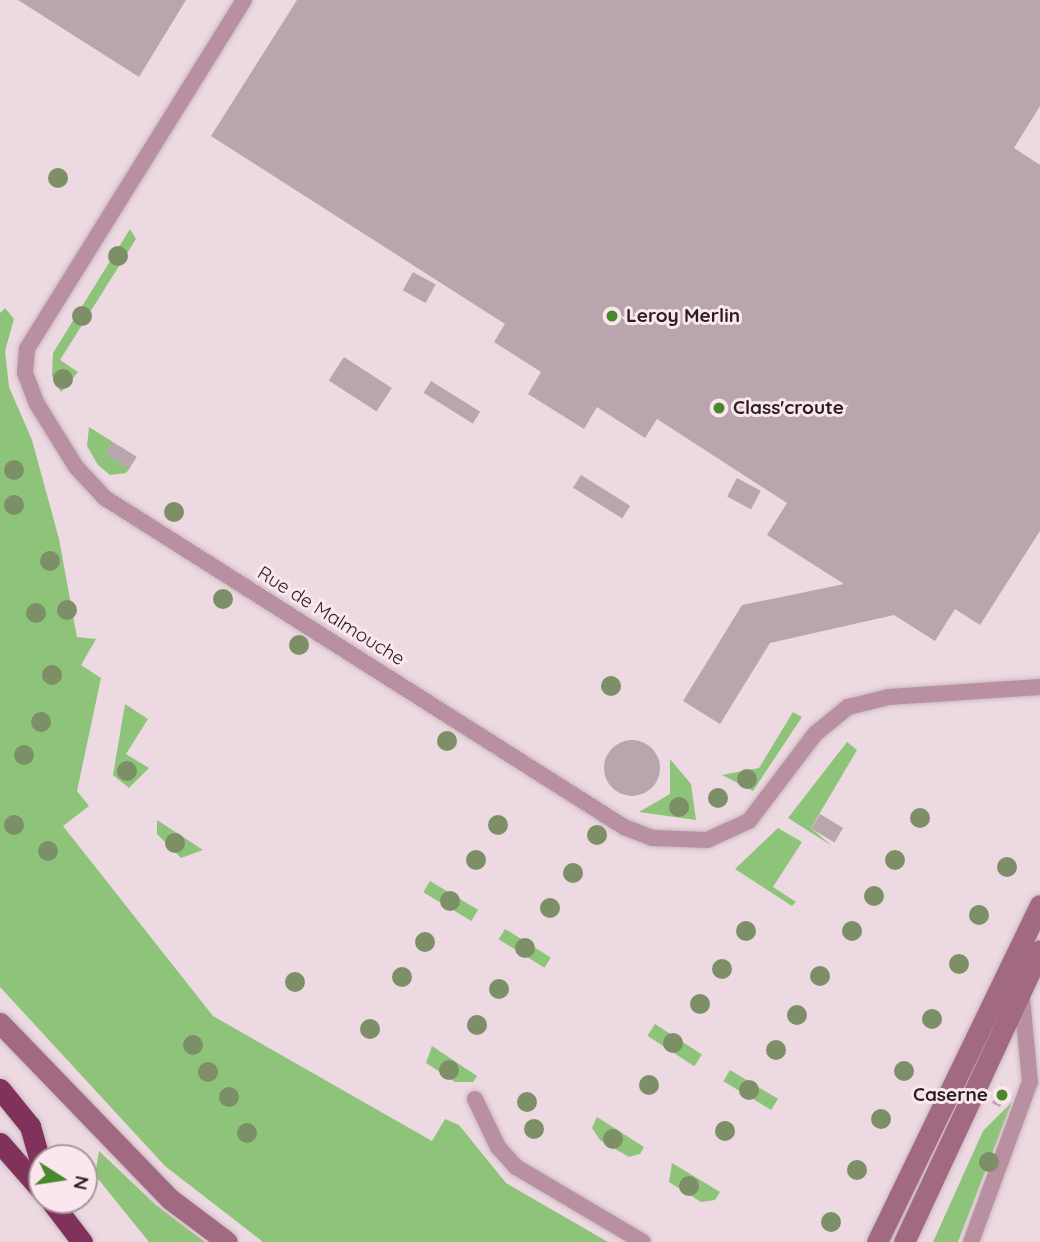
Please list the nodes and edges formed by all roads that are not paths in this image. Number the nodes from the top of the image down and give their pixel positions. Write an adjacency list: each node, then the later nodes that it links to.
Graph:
1 (244, 0): 2 (lane, Rue de Malmouche)
2 (1040, 687)
3 (1040, 905): 5 (street)
4 (1040, 950): 5 (street)
5 (1015, 980): 13 (street); 14 (street); 19 (lane)
6 (0, 1023): 16 (street)
7 (0, 1089): 10 (highway)
8 (475, 1099): 17 (lane)
9 (0, 1143): 11 (highway)
10 (35, 1144)
11 (28, 1175)
12 (60, 1214): 15 (highway)
13 (890, 1216): 14 (street); 18 (street)
14 (908, 1234)
15 (82, 1242)
16 (227, 1242)
17 (643, 1242)
18 (877, 1242)
19 (971, 1242)

